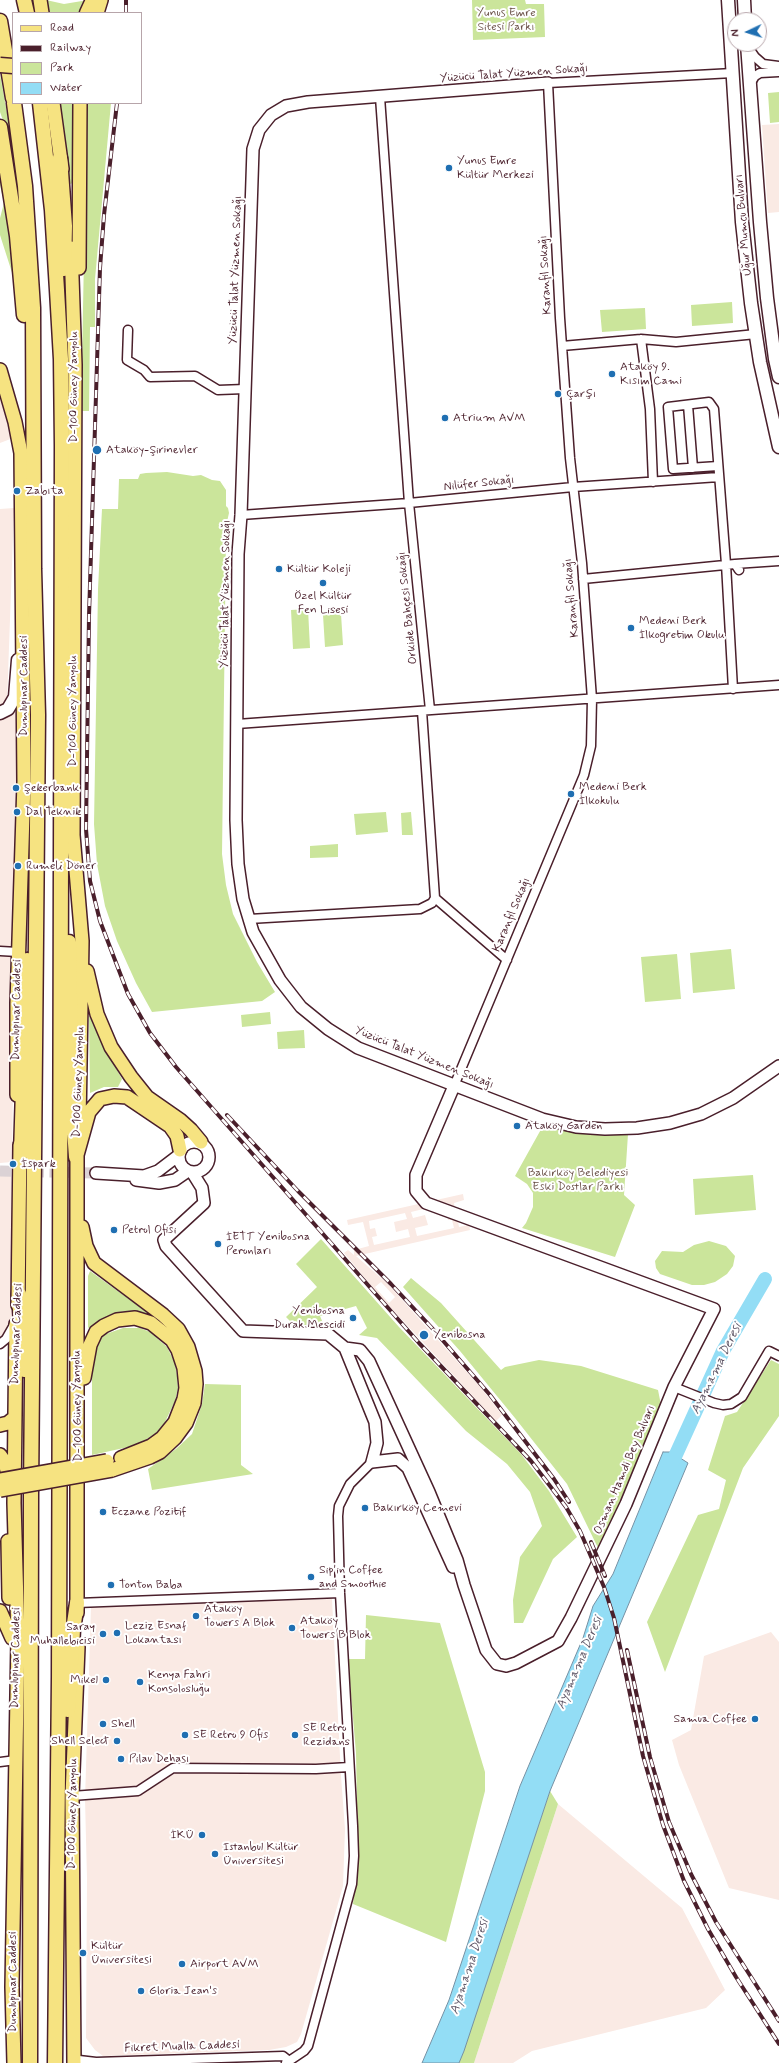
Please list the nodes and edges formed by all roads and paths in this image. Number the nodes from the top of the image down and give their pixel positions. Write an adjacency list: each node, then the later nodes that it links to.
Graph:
1 (24, 0): 7 (highway)
2 (40, 0): 8 (main road)
3 (93, 0): 9 (highway)
4 (102, 0): 10 (main road)
5 (728, 0): 20 (main road, Uğur Mumcu Bulvarı)
6 (744, 0): 11 (main road)
7 (27, 12)
8 (42, 12)
9 (87, 12)
10 (97, 12)
11 (745, 12)
12 (0, 21): 23 (highway)
13 (748, 52): 18 (main road, Uğur Mumcu Bulvarı)
14 (751, 52): 17 (street)
15 (0, 65): 16 (highway, bridge)
16 (12, 66)
17 (779, 66)
18 (749, 72): 20 (main road); 22 (main road, Uğur Mumcu Bulvarı)
19 (779, 72): 22 (street)
20 (733, 73): 21 (street, Yüzücü Talat Yüzmen Sokağı); 35 (main road, Uğur Mumcu Bulvarı)
21 (548, 83): 24 (street, Yüzücü Talat Yüzmen Sokağı); 37 (street, Karanfil Sokağı)
22 (750, 85): 34 (main road, Uğur Mumcu Bulvarı)
23 (12, 92)
24 (380, 97): 40 (street, Yüzücü Talat Yüzmen Sokağı); 49 (street, Orkide Bahçesi Sokağı)
25 (14, 104): 41 (highway)
26 (40, 104): 31 (highway)
27 (53, 104): 30 (main road, D-100 Güney Yanyolu)
28 (80, 104): 32 (main road)
29 (0, 127): 41 (highway)
30 (60, 158): 31 (highway); 32 (main road, D-100 Güney Yanyolu)
31 (60, 329): 62 (highway)
32 (74, 330): 65 (main road, D-100 Güney Yanyolu)
33 (128, 330): 40 (street)
34 (775, 332): 35 (main road); 39 (main road, Uğur Mumcu Bulvarı)
35 (756, 334): 36 (street); 43 (main road, Uğur Mumcu Bulvarı)
36 (641, 339): 37 (street); 47 (street)
37 (562, 346): 48 (street, Karanfil Sokağı)
38 (0, 370): 54 (main road, Dumlupınar Caddesi)
39 (779, 377)
40 (245, 389): 50 (street, Yüzücü Talat Yüzmen Sokağı)
41 (34, 392): 61 (highway)
42 (688, 405): 44 (street); 45 (street); 45 (street)
43 (779, 447)
44 (718, 466): 45 (street); 46 (street)
45 (693, 468)
46 (719, 477): 47 (street, Nilüfer Sokağı); 52 (street)
47 (653, 482): 48 (street, Nilüfer Sokağı)
48 (573, 487): 49 (street, Nilüfer Sokağı); 53 (street, Karanfil Sokağı)
49 (409, 504): 50 (street, Nilüfer Sokağı); 58 (street, Orkide Bahçesi Sokağı)
50 (241, 516): 60 (street, Yüzücü Talat Yüzmen Sokağı)
51 (779, 561): 52 (street)
52 (726, 564): 53 (street); 56 (street)
53 (583, 579): 57 (street, Karanfil Sokağı)
54 (23, 605): 59 (main road); 67 (main road, Dumlupınar Caddesi)
55 (779, 686): 56 (street)
56 (733, 689): 57 (street)
57 (592, 699): 58 (street); 68 (street, Karanfil Sokağı)
58 (426, 711): 60 (street); 63 (street)
59 (0, 713)
60 (237, 724): 64 (street, Yüzücü Talat Yüzmen Sokağı)
61 (36, 856): 73 (highway); 96 (highway)
62 (61, 873): 74 (highway); 110 (highway)
63 (435, 898): 64 (street); 68 (street)
64 (249, 919): 70 (street, Yüzücü Talat Yüzmen Sokağı)
65 (82, 941): 71 (main road); 74 (main road, D-100 Güney Yanyolu)
66 (0, 951): 67 (street)
67 (18, 952): 73 (main road, Dumlupınar Caddesi)
68 (507, 960): 70 (street, Karanfil Sokağı)
69 (779, 1066): 70 (street, Yüzücü Talat Yüzmen Sokağı)
70 (454, 1086): 85 (street, Osman Hamdi Bey Bulvarı)
71 (201, 1142): 72 (street); 75 (street)
72 (180, 1153): 74 (main road); 75 (street); 77 (street)
73 (21, 1154): 79 (main road, Dumlupınar Caddesi)
74 (76, 1157): 78 (main road, D-100 Güney Yanyolu)
75 (190, 1171): 77 (street); 83 (street)
76 (96, 1173): 77 (street)
77 (124, 1176)
78 (76, 1198): 81 (main road); 86 (main road, D-100 Güney Yanyolu)
79 (19, 1294): 80 (main road, Dumlupınar Caddesi); 96 (highway)
80 (16, 1322): 82 (street); 87 (main road, Dumlupınar Caddesi)
81 (175, 1335): 86 (main road); 93 (main road)
82 (0, 1344)
83 (345, 1348): 89 (street); 92 (street)
84 (779, 1356): 85 (street)
85 (678, 1389): 100 (street, Osman Hamdi Bey Bulvarı)
86 (78, 1416): 102 (main road, D-100 Güney Yanyolu)
87 (14, 1418): 88 (main road); 97 (main road, Dumlupınar Caddesi)
88 (0, 1425)
89 (409, 1449): 91 (street); 100 (street)
90 (0, 1455): 97 (main road)
91 (398, 1460): 92 (street); 100 (street)
92 (372, 1462): 101 (street)
93 (111, 1465): 94 (main road, bridge); 95 (main road, bridge)
94 (0, 1480)
95 (0, 1490)
96 (32, 1494): 114 (highway)
97 (14, 1503): 98 (main road); 105 (main road, Dumlupınar Caddesi)
98 (8, 1548): 99 (main road); 104 (main road)
99 (0, 1565)
100 (464, 1584)
101 (338, 1593): 102 (street); 108 (street)
102 (77, 1603): 109 (main road, D-100 Güney Yanyolu); 110 (highway)
103 (0, 1611): 104 (main road)
104 (12, 1638): 105 (main road)
105 (15, 1702): 106 (main road, Dumlupınar Caddesi)
106 (16, 1760): 107 (street); 113 (main road, Dumlupınar Caddesi)
107 (0, 1762)
108 (347, 1767): 109 (street); 112 (street)
109 (72, 1796): 111 (main road, D-100 Güney Yanyolu)
110 (58, 1832): 115 (highway)
111 (74, 2060): 112 (street, Fikret Mualla Caddesi)
112 (287, 2062)
113 (14, 2063)
114 (30, 2063)
115 (55, 2063)
116 (212, 2063): 117 (street, Fikret Mualla Caddesi)
117 (249, 2063)

